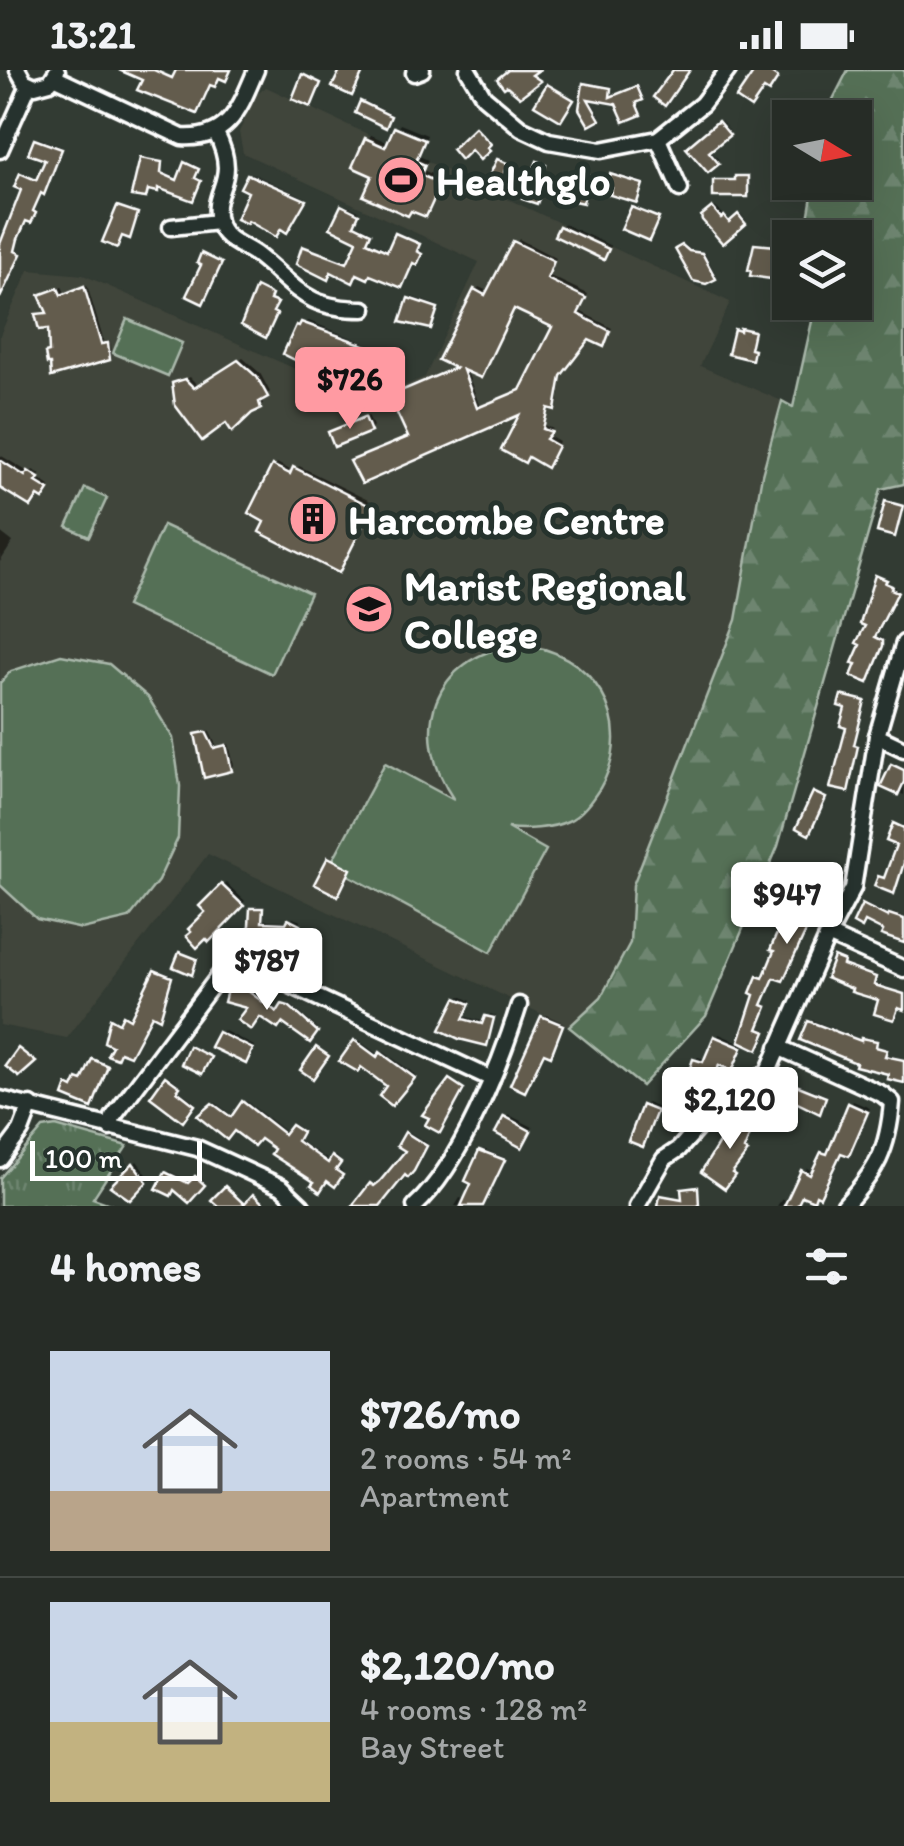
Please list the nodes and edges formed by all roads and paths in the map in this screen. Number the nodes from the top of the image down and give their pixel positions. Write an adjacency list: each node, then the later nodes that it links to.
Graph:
1 (18, 70): 6 (street)
2 (256, 70): 7 (street)
3 (468, 70): 8 (street)
4 (728, 70): 8 (street)
5 (56, 74): 6 (street); 7 (street)
6 (30, 85): 9 (street)
7 (216, 132): 11 (street)
8 (658, 139): 10 (street)
9 (0, 150)
10 (680, 189)
11 (218, 222): 12 (street); 13 (street)
12 (171, 228)
13 (364, 310)
14 (904, 643): 15 (street)
15 (877, 736): 16 (street); 17 (street)
16 (904, 749)
17 (828, 935): 18 (street); 20 (street)
18 (904, 969)
19 (519, 1006): 21 (street)
20 (778, 1048): 26 (street); 29 (street)
21 (492, 1079): 24 (street); 28 (street)
22 (0, 1099): 23 (street)
23 (31, 1105): 24 (street); 25 (street)
24 (110, 1128): 27 (street)
25 (0, 1159)
26 (849, 1205)
27 (302, 1206)
28 (415, 1206)
29 (637, 1206)

